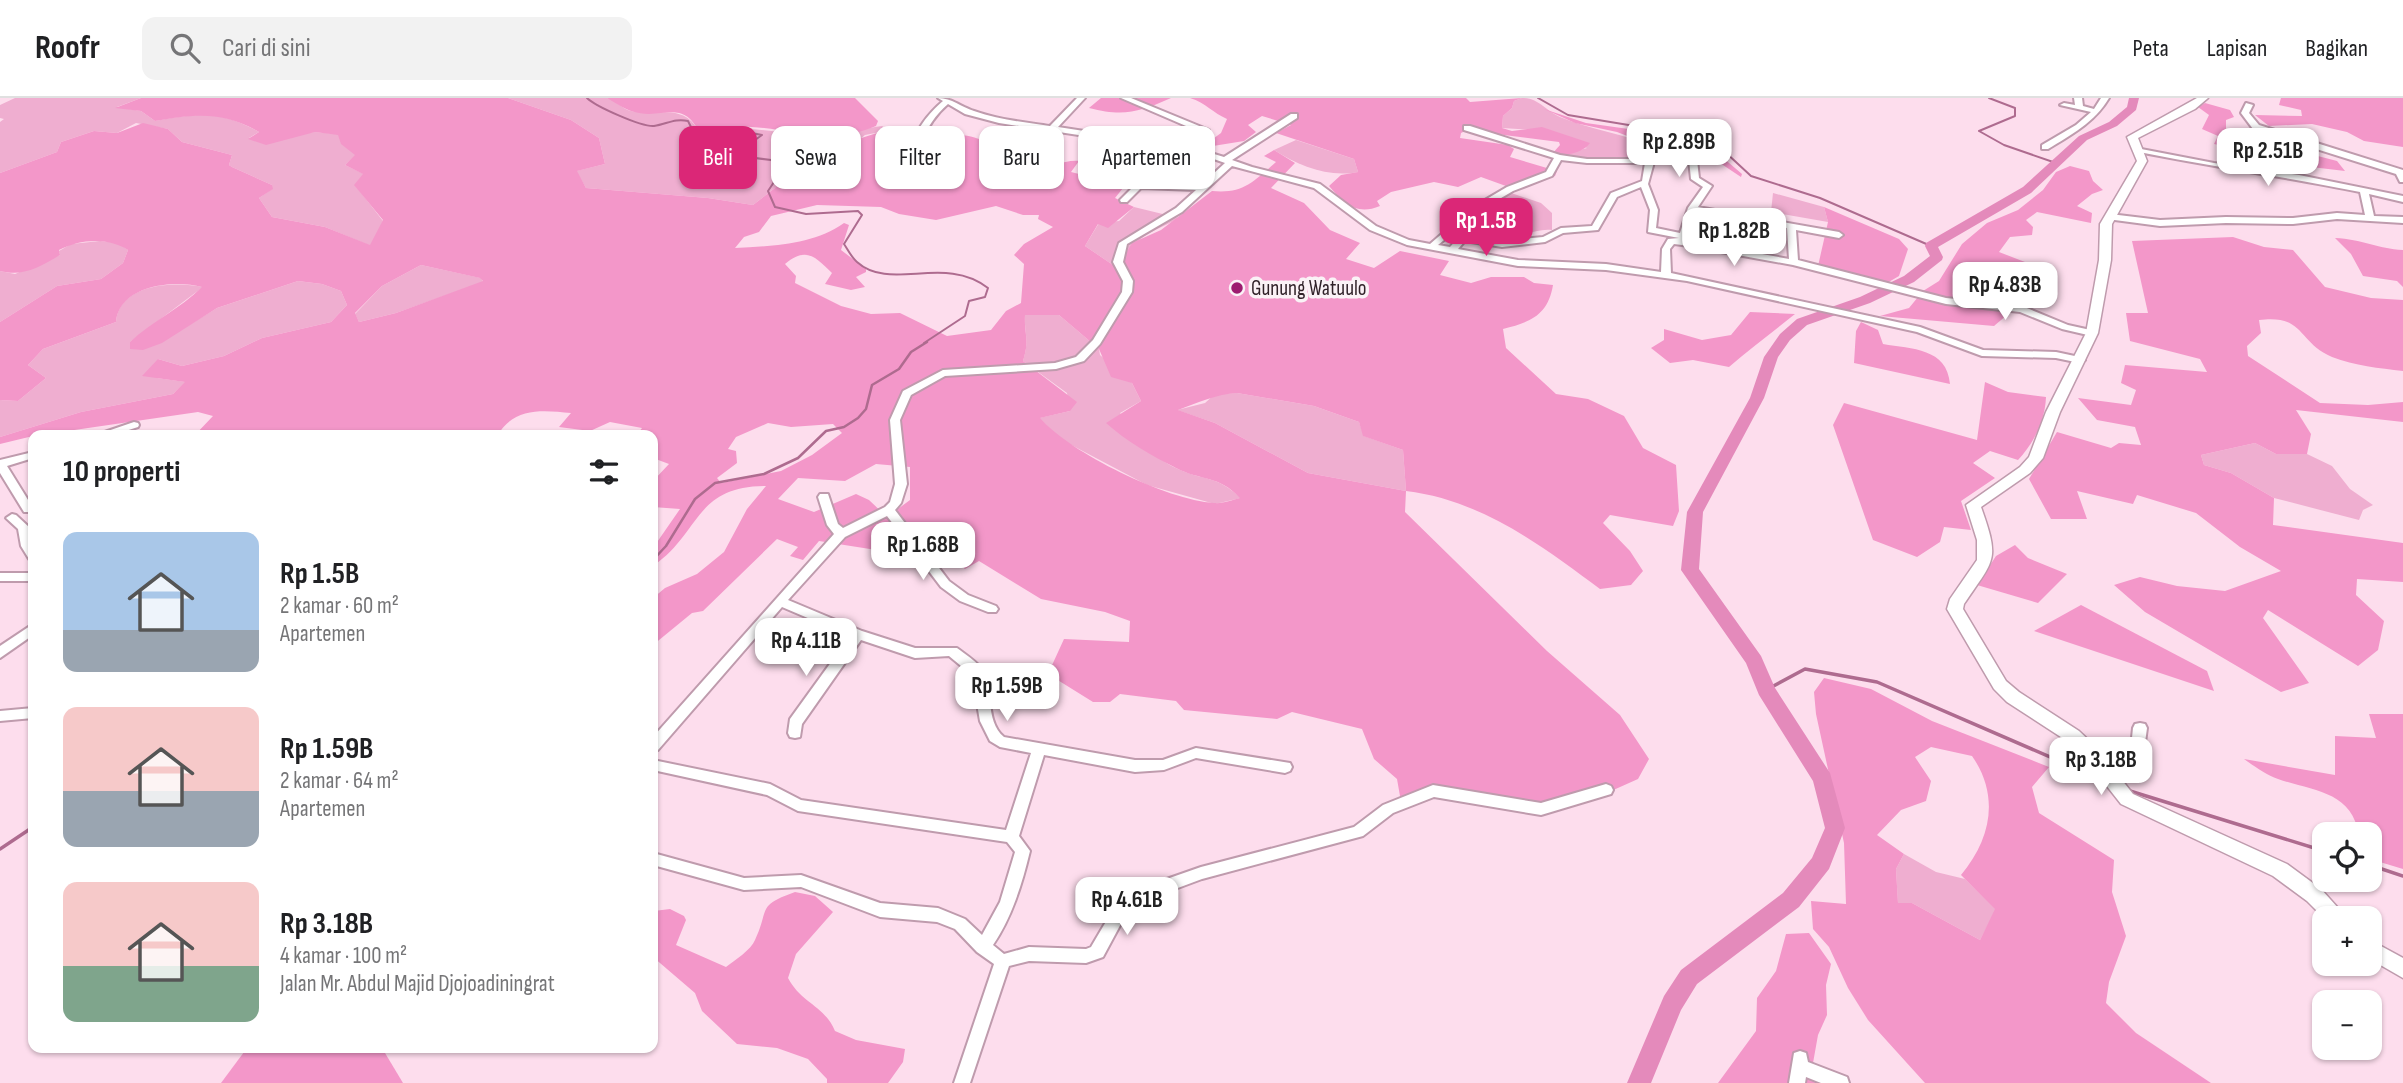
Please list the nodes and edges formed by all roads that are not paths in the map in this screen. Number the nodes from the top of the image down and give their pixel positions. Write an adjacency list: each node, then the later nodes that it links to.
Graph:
1 (1081, 98): 14 (street)
2 (1125, 98): 15 (street)
3 (2078, 98): 9 (street)
4 (2105, 98): 10 (street)
5 (2203, 98): 18 (street)
6 (945, 100): 12 (street); 13 (street)
7 (2064, 105): 9 (street)
8 (2249, 105): 26 (street)
9 (2079, 108): 10 (street)
10 (2095, 111): 17 (street)
11 (1294, 116): 23 (street)
12 (925, 126)
13 (1031, 126)
14 (1055, 126)
15 (1194, 126)
16 (1467, 128): 21 (street)
17 (2045, 147)
18 (2139, 150): 30 (street); 34 (street)
19 (1661, 151): 24 (street)
20 (1215, 157): 23 (street)
21 (1559, 157): 24 (street); 40 (street)
22 (1692, 160): 33 (street)
23 (1229, 161): 25 (street); 40 (street)
24 (1650, 161): 27 (street)
25 (1215, 176)
26 (2403, 180)
27 (1644, 184): 39 (street); 41 (street)
28 (1136, 189): 32 (street)
29 (1203, 189): 54 (street)
30 (2364, 191): 31 (street); 35 (street)
31 (2403, 199)
32 (1125, 200)
33 (1692, 208): 37 (street); 39 (street)
34 (2112, 215): 35 (street); 44 (street)
35 (2370, 217): 36 (street)
36 (2403, 220)
37 (1792, 226): 38 (street); 42 (street)
38 (1839, 235)
39 (1682, 239): 42 (street); 43 (street)
40 (1431, 247): 41 (street)
41 (1452, 251): 43 (street)
42 (1793, 262): 44 (street)
43 (1666, 275): 45 (street)
44 (2091, 333): 45 (street)
45 (2080, 360): 76 (street)
46 (134, 425): 47 (street)
47 (118, 430)
48 (28, 456): 49 (street)
49 (0, 464): 50 (street)
50 (5, 484): 52 (street)
51 (824, 497): 57 (street)
52 (28, 505)
53 (28, 508): 55 (street)
54 (889, 510): 57 (street); 64 (street)
55 (12, 518): 56 (street); 58 (street)
56 (0, 524)
57 (841, 534): 63 (street)
58 (28, 548)
59 (28, 563): 60 (street)
60 (18, 576): 61 (street); 62 (street)
61 (0, 577)
62 (28, 577)
63 (781, 602): 66 (street); 72 (street)
64 (992, 609)
65 (28, 633): 67 (street)
66 (858, 634): 71 (street); 73 (street)
67 (0, 653)
68 (28, 713): 69 (street)
69 (0, 716)
70 (2140, 728): 76 (street)
71 (795, 733)
72 (658, 740)
73 (1039, 750): 75 (street); 78 (street)
74 (658, 766): 78 (street)
75 (1284, 767)
76 (2103, 767): 80 (street)
77 (1606, 790): 83 (street)
78 (1011, 837): 81 (street)
79 (658, 860): 81 (street)
80 (2325, 906)
81 (983, 947): 83 (street)
82 (2382, 956): 84 (street)
83 (1003, 961): 86 (street)
84 (2403, 969)
85 (1799, 1069): 87 (street)
86 (962, 1083)
87 (1841, 1083)

